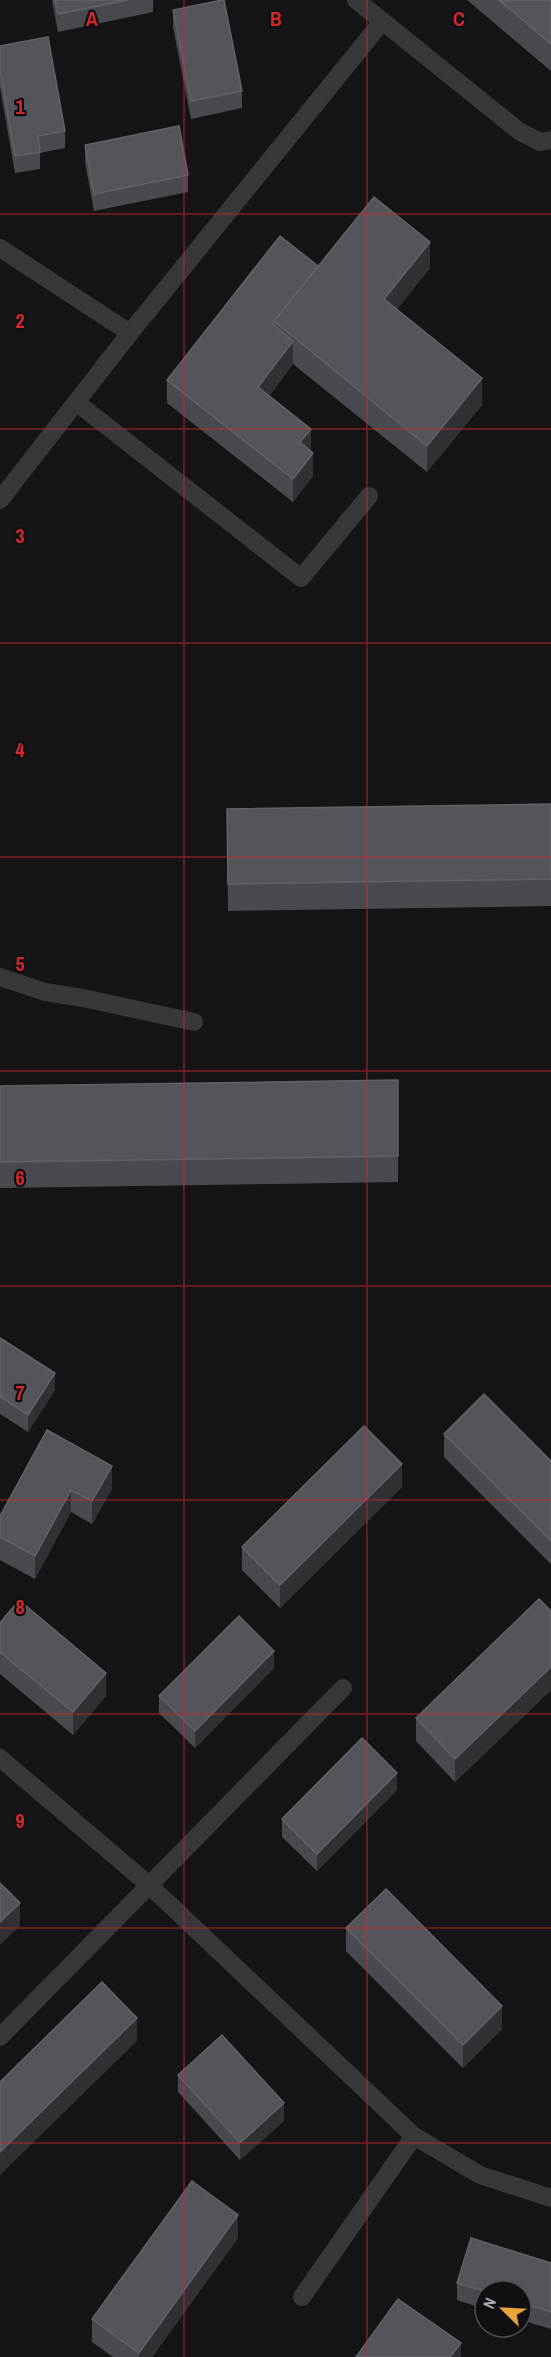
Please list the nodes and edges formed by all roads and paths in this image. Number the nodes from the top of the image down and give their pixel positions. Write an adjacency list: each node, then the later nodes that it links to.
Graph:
1 (356, 0): 2 (lane)
2 (381, 23): 3 (lane); 5 (lane)
3 (551, 140)
4 (0, 248): 5 (lane)
5 (130, 333): 6 (lane)
6 (76, 402): 7 (lane); 8 (lane)
7 (369, 496)
8 (0, 500)
9 (0, 977): 10 (lane)
10 (194, 1022)
11 (343, 1688): 13 (lane)
12 (0, 1758): 13 (lane)
13 (149, 1885): 14 (lane); 15 (lane)
14 (0, 2037)
15 (414, 2136): 16 (lane); 17 (lane)
16 (551, 2198)
17 (302, 2297)

